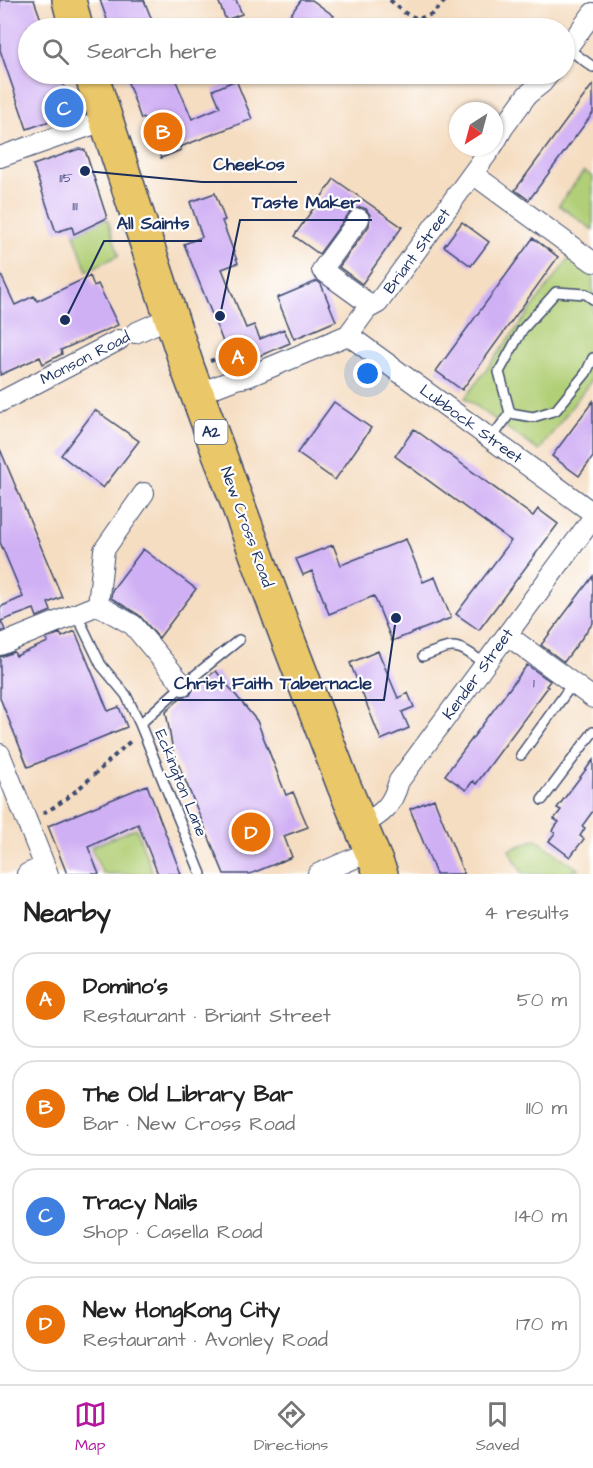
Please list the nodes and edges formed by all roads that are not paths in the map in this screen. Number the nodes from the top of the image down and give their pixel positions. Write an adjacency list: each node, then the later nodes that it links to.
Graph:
1 (69, 0): 3 (highway)
2 (593, 13): 4 (street)
3 (74, 18)
4 (575, 38)
5 (575, 56): 6 (lane)
6 (593, 67)
7 (94, 84): 9 (highway, New Cross Road / A2)
8 (541, 84): 10 (street, Briant Street)
9 (106, 120): 12 (street); 18 (highway, New Cross Road / A2)
10 (503, 128)
11 (486, 156): 13 (street, Briant Street)
12 (0, 158)
13 (473, 174): 15 (street); 17 (street, Briant Street)
14 (359, 219): 17 (street)
15 (593, 262)
16 (593, 299): 23 (lane)
17 (372, 306): 19 (street, Briant Street)
18 (171, 317): 21 (highway, New Cross Road / A2); 22 (street, Monson Road)
19 (348, 335): 21 (street); 24 (street, Lubbock Street)
20 (593, 358): 23 (lane)
21 (197, 394): 43 (highway, New Cross Road / A2)
22 (0, 402)
23 (510, 412): 24 (lane)
24 (491, 439): 26 (street, Lubbock Street)
25 (144, 494): 28 (street)
26 (593, 513)
27 (593, 518): 30 (street, Kender Street)
28 (98, 604): 29 (street); 36 (street)
29 (76, 613): 32 (street); 38 (lane)
30 (507, 636): 34 (street, Kender Street); 35 (street)
31 (239, 640): 36 (lane, Eckington Lane)
32 (0, 645)
33 (423, 656): 34 (lane)
34 (486, 664): 43 (street, Kender Street)
35 (573, 683): 37 (street); 41 (lane)
36 (183, 685): 38 (lane, Eckington Lane)
37 (593, 698)
38 (142, 728): 46 (lane, Eckington Lane)
39 (593, 732): 42 (lane)
40 (0, 754): 44 (street)
41 (521, 755)
42 (542, 800)
43 (371, 850): 47 (street, Kender Street)
44 (47, 870): 45 (street)
45 (27, 874)
46 (201, 874)
47 (318, 874)

